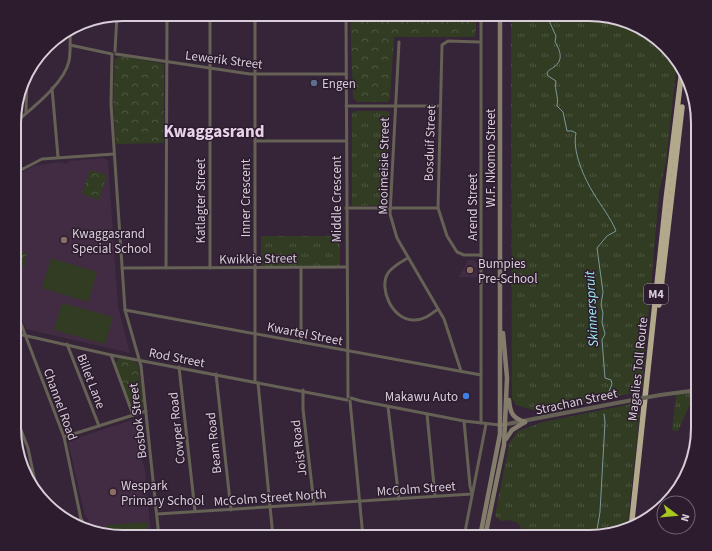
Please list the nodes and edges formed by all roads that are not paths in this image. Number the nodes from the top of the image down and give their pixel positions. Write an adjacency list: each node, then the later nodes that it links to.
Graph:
1 (167, 21): 13 (street)
2 (210, 21): 14 (street, Katlagter Street)
3 (255, 21): 15 (street, Inner Crescent)
4 (346, 21): 16 (street, Middle Crescent)
5 (481, 21): 10 (street, Arend Street)
6 (500, 21): 42 (main road, W.F. Nkomo Street)
7 (116, 22): 12 (street, Bosbok Street)
8 (70, 36): 11 (street)
9 (399, 42): 22 (street, Mooimeisie Street)
10 (480, 42): 23 (street, Bosduif Street); 34 (street, Arend Street)
11 (70, 45): 12 (street, Lewerik Street); 19 (street)
12 (114, 53): 13 (street, Lewerik Street); 28 (street, Bosbok Street)
13 (166, 61): 14 (street, Lewerik Street); 39 (street)
14 (210, 68): 15 (street, Lewerik Street); 40 (street, Katlagter Street)
15 (255, 74): 16 (street, Lewerik Street); 26 (street, Inner Crescent)
16 (346, 74): 21 (street, Middle Crescent)
17 (681, 78): 89 (highway, Magalies Toll Route / M4)
18 (684, 86): 87 (highway, Magalies Toll Route / M4)
19 (52, 88): 24 (street); 29 (street)
20 (27, 89): 24 (street)
21 (346, 106): 22 (street); 27 (street, Middle Crescent)
22 (394, 106): 23 (street); 32 (street, Mooimeisie Street)
23 (440, 106): 33 (street, Bosduif Street)
24 (26, 113): 25 (street)
25 (21, 117)
26 (255, 140): 27 (street); 41 (street, Inner Crescent)
27 (346, 141): 31 (street, Middle Crescent)
28 (114, 154): 29 (street); 38 (street, Bosbok Street)
29 (58, 157): 30 (street)
30 (21, 170)
31 (346, 208): 32 (street); 37 (street, Middle Crescent)
32 (390, 208): 33 (street); 35 (street, Mooimeisie Street)
33 (438, 208): 34 (street, Bosduif Street)
34 (482, 255): 57 (street, Arend Street)
35 (408, 258): 44 (street, Mooimeisie Street); 44 (street)
36 (301, 267): 37 (street, Kwikkie Street); 41 (street, Kwikkie Street); 49 (street)
37 (347, 267): 51 (street, Middle Crescent)
38 (122, 268): 39 (street, Kwikkie Street); 43 (street, Bosbok Street)
39 (166, 268): 40 (street, Kwikkie Street)
40 (210, 268): 41 (street, Kwikkie Street)
41 (255, 268): 48 (street, Inner Crescent)
42 (501, 301): 58 (main road, W.F. Nkomo Street); 71 (main road, W.F. Nkomo Street)
43 (125, 310): 48 (street, Kwartel Street); 53 (street, Bosbok Street)
44 (438, 310): 55 (street, Mooimeisie Street)
45 (21, 326): 47 (street, Channel Road)
46 (21, 334): 47 (street, Rod Street)
47 (24, 334): 50 (street, Rod Street); 75 (street, Channel Road)
48 (255, 334): 49 (street, Kwartel Street); 59 (street, Inner Crescent)
49 (301, 342): 51 (street, Kwartel Street)
50 (67, 344): 52 (street, Rod Street); 73 (street, Billet Lane)
51 (346, 351): 55 (street, Kwartel Street); 62 (street, Middle Crescent)
52 (111, 355): 53 (street, Rod Street); 66 (street)
53 (138, 360): 54 (street, Rod Street); 64 (street, Bosbok Street)
54 (179, 367): 56 (street, Rod Street); 85 (street, Cowper Road)
55 (460, 371): 57 (street, Kwartel Street)
56 (216, 374): 59 (street, Rod Street); 84 (street, Beam Road)
57 (481, 375): 69 (street, Arend Street)
58 (507, 378): 68 (main road); 72 (main road, W.F. Nkomo Street)
59 (256, 382): 60 (street, Rod Street); 83 (street, Inner Crescent)
60 (303, 390): 62 (street, Rod Street); 82 (street, Joist Road)
61 (691, 391): 68 (street, Strachan Street, bridge)
62 (349, 399): 63 (street, Rod Street); 81 (street, Middle Crescent)
63 (388, 406): 65 (street, Rod Street); 80 (street)
64 (146, 411): 66 (street); 86 (street, Bosbok Street)
65 (427, 414): 67 (street, Rod Street); 79 (street)
66 (133, 415): 73 (street)
67 (464, 421): 69 (street, Rod Street); 78 (street)
68 (524, 422): 72 (street, Strachan Street); 76 (main road)
69 (481, 423): 70 (street, Rod Street)
70 (486, 424): 71 (street, Rod Street); 78 (street)
71 (500, 425): 72 (street, Rod Street); 94 (main road, W.F. Nkomo Street)
72 (506, 425): 76 (main road, W.F. Nkomo Street)
73 (99, 426): 75 (street)
74 (21, 430): 77 (street)
75 (64, 437): 88 (street, Channel Road)
76 (505, 442): 95 (main road, W.F. Nkomo Street)
77 (34, 479)
78 (472, 494): 79 (street, McColm Street); 93 (street)
79 (435, 496): 80 (street, McColm Street)
80 (399, 499): 81 (street, McColm Street)
81 (360, 501): 82 (street, McColm Street North); 92 (street, Middle Crescent)
82 (314, 504): 83 (street, McColm Street North)
83 (271, 508): 84 (street, McColm Street North); 91 (street, Inner Crescent)
84 (231, 510): 85 (street, McColm Street North)
85 (195, 511): 86 (street, McColm Street North)
86 (157, 514): 90 (street, Bosbok Street)
87 (636, 519)
88 (82, 520)
89 (632, 521)
90 (158, 530)
91 (273, 530)
92 (362, 530)
93 (465, 530)
94 (481, 530)
95 (486, 530)

